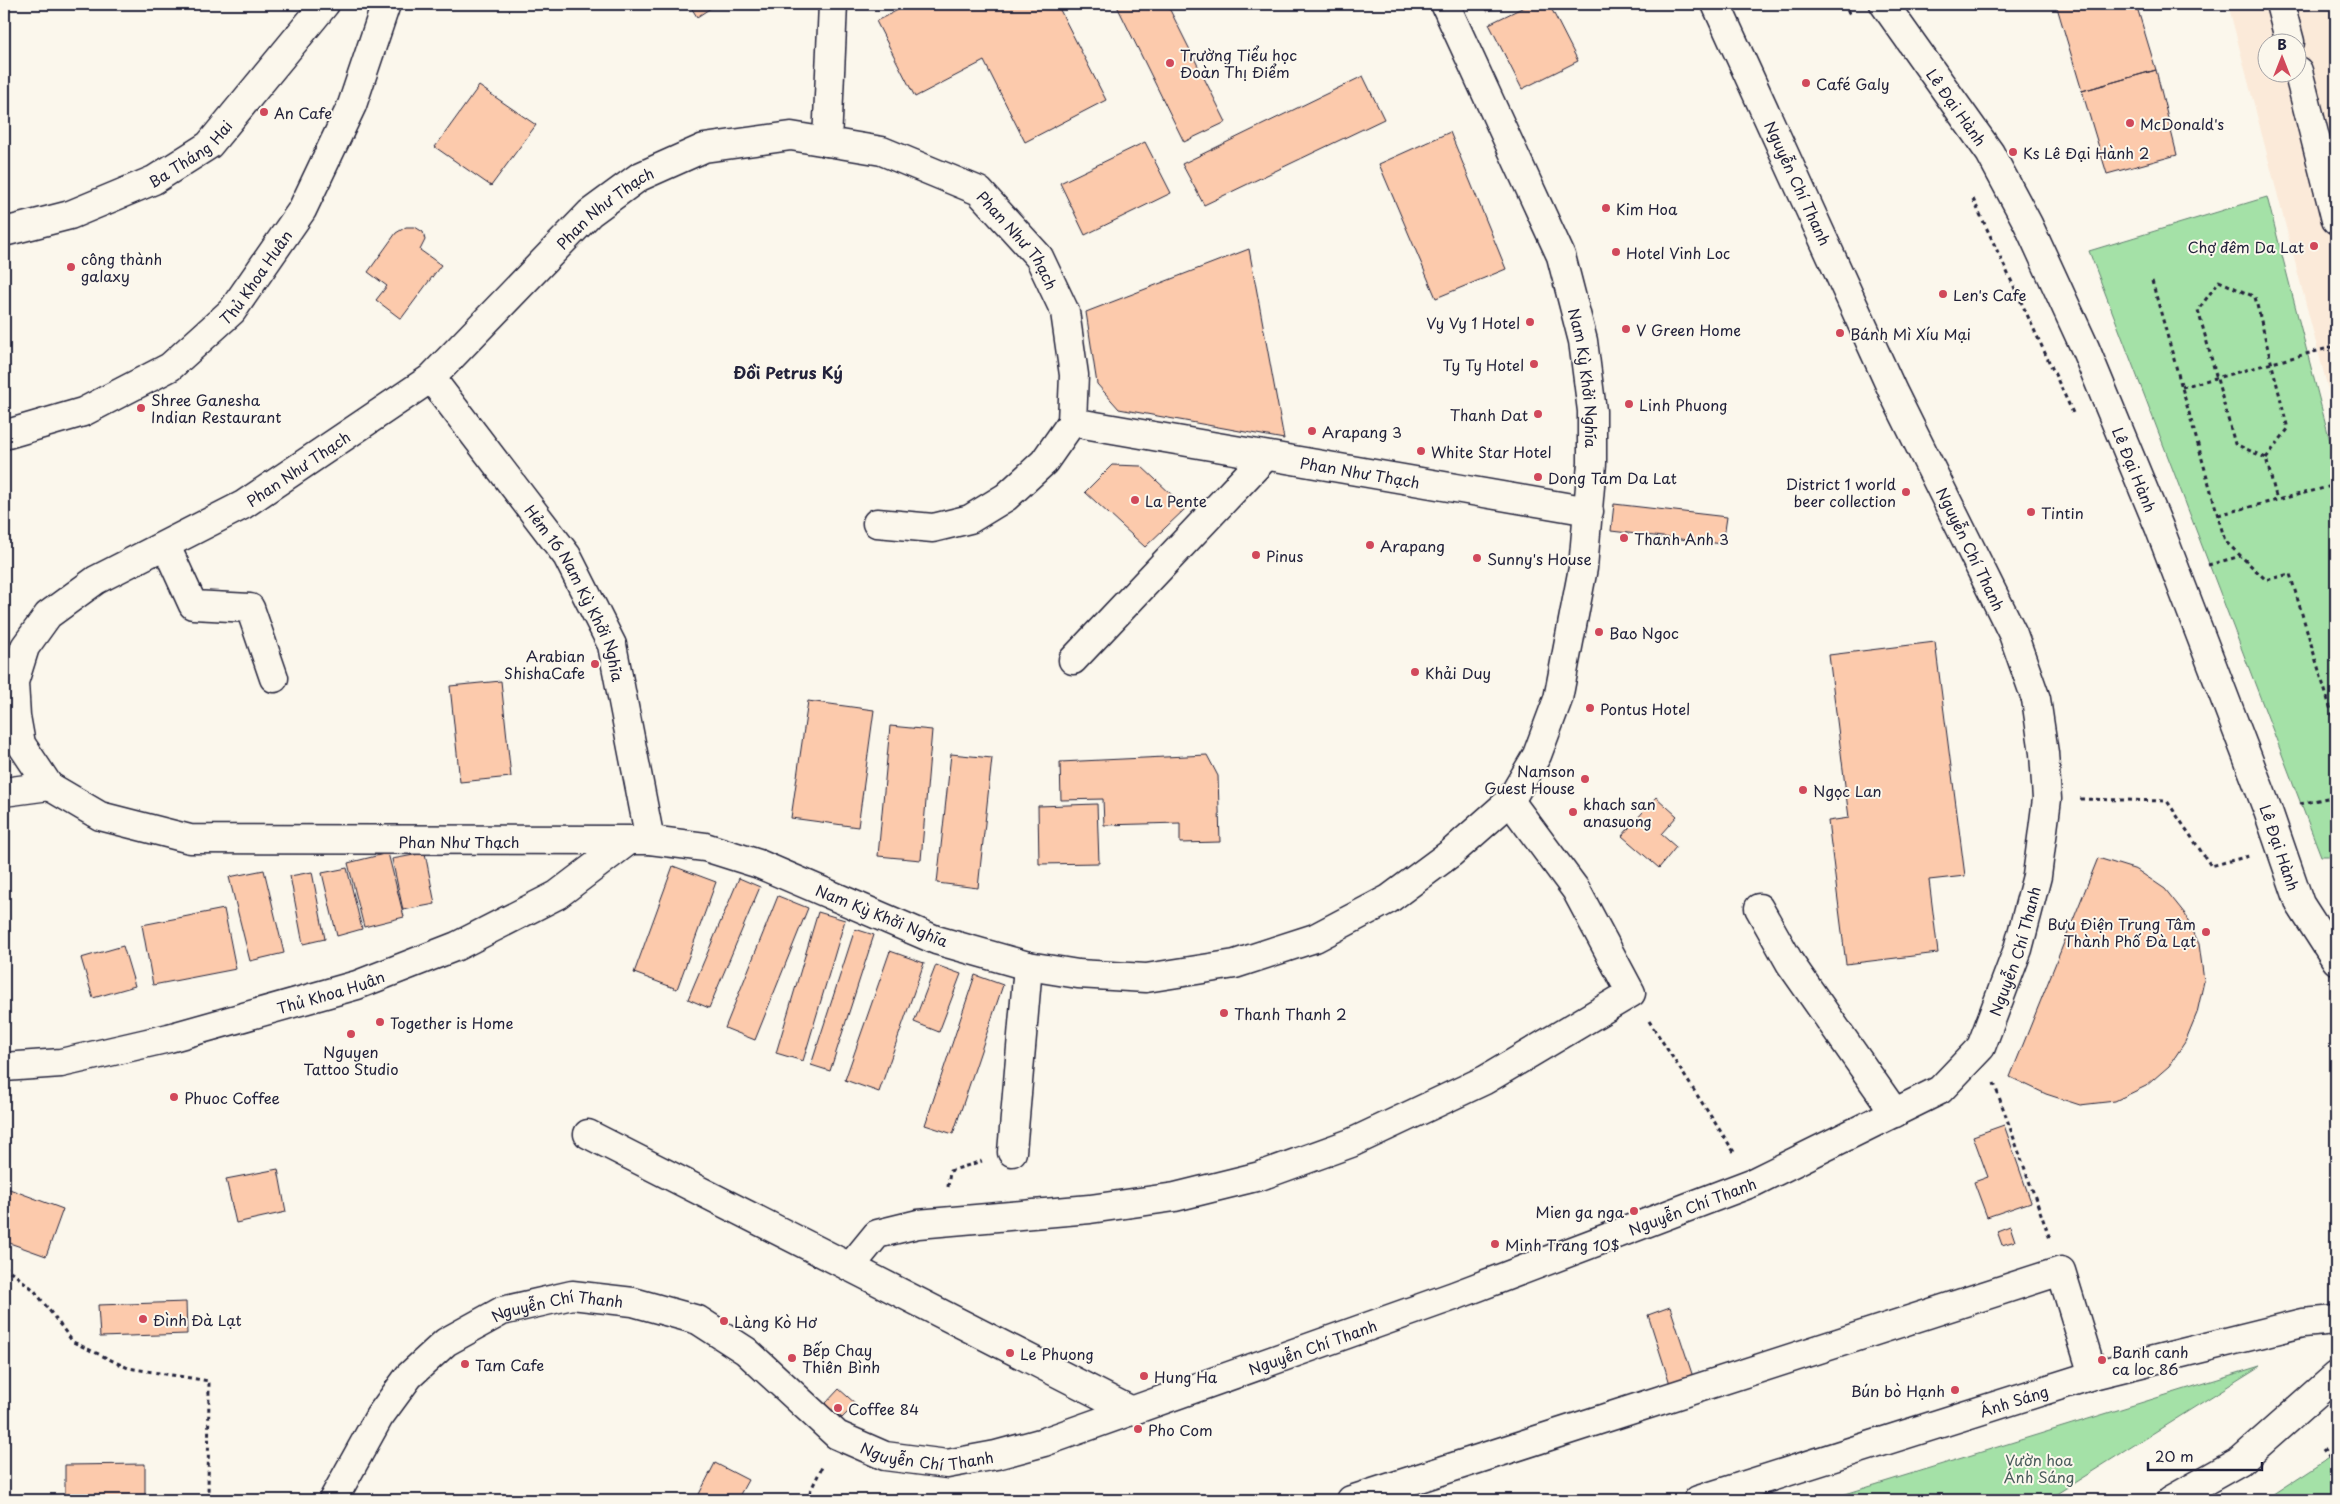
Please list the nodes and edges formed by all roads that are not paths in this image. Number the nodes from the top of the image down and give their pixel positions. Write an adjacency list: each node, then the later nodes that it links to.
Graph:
1 (325, 4): 12 (street, Ba Tháng Hai)
2 (386, 4): 15 (street, Thủ Khoa Huân)
3 (833, 4): 10 (street)
4 (1445, 4): 17 (street, Nam Kỳ Khởi Nghĩa)
5 (1716, 4): 30 (street, Nguyễn Chí Thanh)
6 (1884, 4): 27 (street, Lê Đại Hành)
7 (2280, 4): 8 (street)
8 (2287, 32)
9 (2301, 82): 11 (street)
10 (827, 142): 13 (street, Phan Như Thạch); 14 (street, Phan Như Thạch)
11 (2336, 220)
12 (4, 232)
13 (431, 378): 19 (street, Phan Như Thạch); 25 (street, Hẻm 16 Nam Kỳ Khởi Nghĩa)
14 (1072, 422): 16 (street, Phan Như Thạch); 18 (street)
15 (4, 435)
16 (1266, 456): 17 (street, Phan Như Thạch); 20 (street)
17 (1588, 511): 24 (street, Nam Kỳ Khởi Nghĩa)
18 (877, 523)
19 (166, 546): 21 (street); 22 (street, Phan Như Thạch)
20 (1074, 660)
21 (274, 678)
22 (49, 786): 23 (street); 25 (street, Phan Như Thạch)
23 (4, 792)
24 (1510, 801): 28 (street, Nam Kỳ Khởi Nghĩa); 33 (street)
25 (639, 841): 28 (street, Nam Kỳ Khởi Nghĩa); 29 (street, Thủ Khoa Huân)
26 (1759, 908): 30 (street)
27 (2336, 960)
28 (1028, 966): 32 (street)
29 (4, 1067)
30 (1895, 1113): 37 (street, Nguyễn Chí Thanh)
31 (588, 1134): 33 (street)
32 (1012, 1152)
33 (850, 1267): 37 (street)
34 (2336, 1320): 35 (street, Ánh Sáng)
35 (2092, 1374): 39 (street); 40 (street, Ánh Sáng)
36 (2336, 1376): 41 (street)
37 (1132, 1411): 38 (street, Nguyễn Chí Thanh)
38 (333, 1500)
39 (1351, 1500)
40 (1698, 1500)
41 (2171, 1500)

